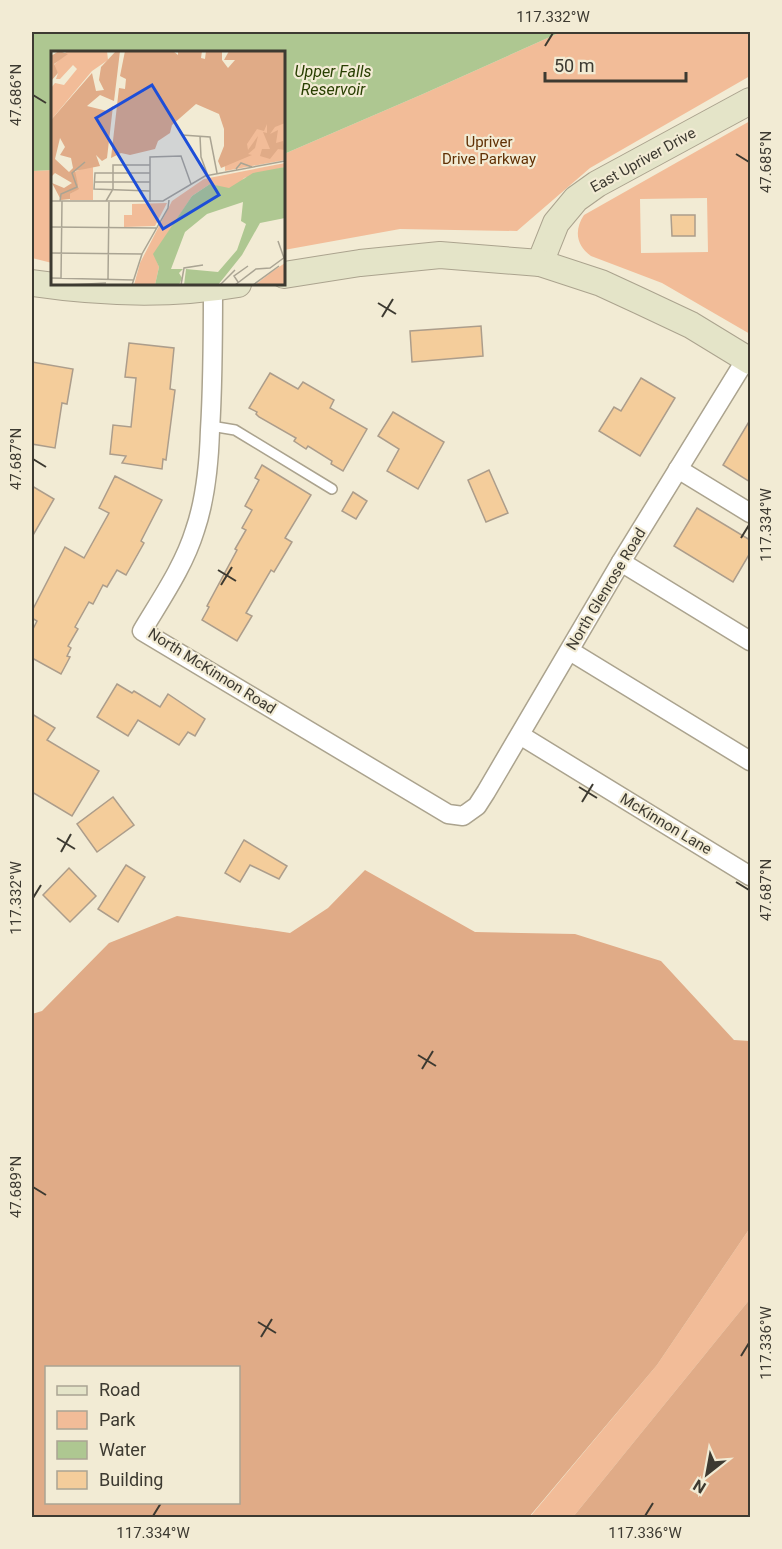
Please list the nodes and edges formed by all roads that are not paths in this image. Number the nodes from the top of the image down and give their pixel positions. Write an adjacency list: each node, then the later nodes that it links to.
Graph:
1 (750, 100): 2 (main road, East Upriver Drive)
2 (540, 263): 3 (main road); 7 (main road)
3 (285, 275)
4 (32, 283): 6 (main road)
5 (232, 285): 6 (main road)
6 (213, 288): 8 (street, North McKinnon Road)
7 (748, 360): 9 (street, North Glenrose Road)
8 (211, 426): 10 (lane); 17 (street, North McKinnon Road)
9 (678, 469): 11 (street); 12 (street, North Glenrose Road)
10 (332, 489)
11 (750, 513)
12 (621, 562): 13 (street); 14 (street, North Glenrose Road)
13 (750, 640)
14 (570, 651): 15 (street, North Glenrose Road); 16 (street)
15 (520, 735): 17 (street, North Glenrose Road); 18 (street, McKinnon Lane)
16 (750, 761)
17 (463, 816)
18 (750, 876)

